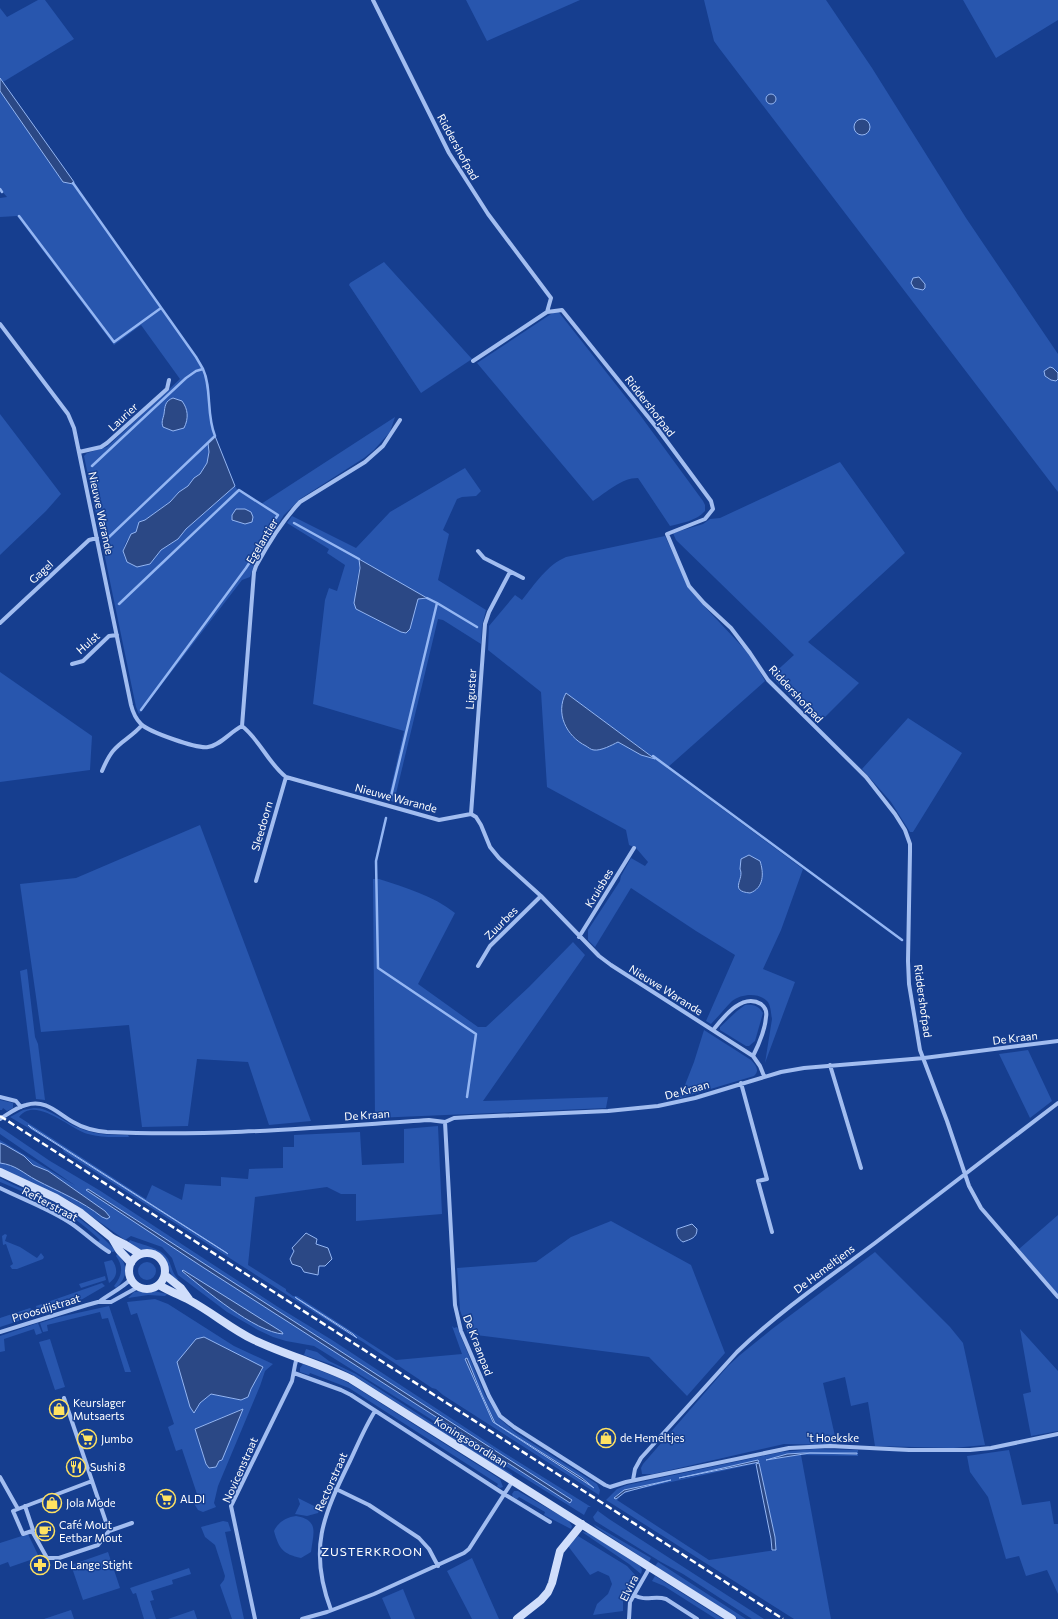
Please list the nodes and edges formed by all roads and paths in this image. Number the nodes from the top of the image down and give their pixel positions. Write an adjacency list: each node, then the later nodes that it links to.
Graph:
1 (373, 0): 2 (street, Riddershofpad)
2 (547, 312): 4 (street); 28 (street, Riddershofpad)
3 (0, 324): 7 (street, Nieuwe Warande)
4 (473, 361)
5 (169, 380): 7 (street, Laurier)
6 (400, 420): 16 (street, Egelantier)
7 (79, 452): 8 (street, Nieuwe Warande)
8 (97, 538): 12 (street, Gagel); 13 (street, Nieuwe Warande)
9 (478, 551): 10 (street)
10 (510, 572): 11 (street); 19 (street, Liguster)
11 (523, 578)
12 (0, 623)
13 (117, 635): 14 (street, Hulst); 15 (street, Nieuwe Warande)
14 (72, 664)
15 (142, 725): 16 (street); 17 (street)
16 (242, 726): 18 (street)
17 (102, 772)
18 (286, 777): 19 (street, Nieuwe Warande); 21 (street, Sleedoorn)
19 (471, 814): 22 (street, Nieuwe Warande)
20 (634, 848): 23 (street, Kruisbes)
21 (256, 880)
22 (541, 896): 23 (street, Nieuwe Warande); 24 (street, Zuurbes)
23 (579, 937): 25 (street, Nieuwe Warande)
24 (478, 966)
25 (714, 1030): 27 (street, Nieuwe Warande); 27 (street)
26 (1058, 1041): 28 (street, De Kraan)
27 (753, 1056): 30 (street, Nieuwe Warande)
28 (924, 1058): 29 (street, De Kraan); 39 (street, Riddershofpad)
29 (830, 1066): 30 (street, De Kraan); 37 (street)
30 (764, 1076): 31 (street, De Kraan)
31 (741, 1083): 36 (street, De Kraan); 41 (street)
32 (0, 1097): 34 (street)
33 (1058, 1103): 39 (street, De Hemeltjens)
34 (21, 1107): 35 (street, De Kraan); 36 (street, De Kraan)
35 (0, 1119)
36 (445, 1122): 63 (street, De Kraanpad)
37 (861, 1168)
38 (0, 1172): 42 (street)
39 (966, 1174): 50 (street); 60 (street, De Hemeltjens)
40 (0, 1188): 43 (street, Refterstraat)
41 (772, 1232)
42 (112, 1238): 44 (street); 45 (street)
43 (109, 1252)
44 (140, 1254): 45 (street); 46 (street)
45 (131, 1263): 47 (street)
46 (165, 1275): 48 (street); 51 (street, Koningsoordlaan)
47 (131, 1279): 49 (street); 52 (street, Proosdijstraat)
48 (159, 1285): 49 (street); 51 (street, Koningsoordlaan)
49 (138, 1287): 52 (street, Proosdijstraat)
50 (1058, 1296)
51 (189, 1300): 54 (street, Koningsoordlaan)
52 (98, 1302): 53 (street, Proosdijstraat)
53 (0, 1332)
54 (298, 1357): 55 (street, Novicenstraat); 62 (street, Koningsoordlaan)
55 (294, 1373): 57 (street); 77 (street, Novicenstraat)
56 (64, 1398): 61 (street)
57 (375, 1411): 64 (street, Rectorstraat); 65 (street)
58 (1058, 1434): 60 (street, 't Hoekske)
59 (0, 1477): 67 (street)
60 (633, 1480): 63 (street, 't Hoekske)
61 (92, 1481): 66 (street); 72 (street)
62 (512, 1482): 65 (street); 70 (street, Koningsoordlaan)
63 (610, 1487)
64 (336, 1489): 73 (street); 76 (street, Rectorstraat)
65 (504, 1494): 68 (street); 73 (street)
66 (25, 1506): 67 (street); 71 (street)
67 (18, 1509): 71 (street)
68 (550, 1522)
69 (132, 1523): 72 (street)
70 (582, 1524): 74 (street, Koningsoordlaan); 79 (street)
71 (32, 1531): 72 (street)
72 (109, 1531)
73 (438, 1566): 76 (street)
74 (650, 1567): 75 (street, Elvira); 82 (street, Koningsoordlaan)
75 (634, 1595): 80 (street, Elvira); 81 (street)
76 (332, 1610): 78 (street)
77 (255, 1619)
78 (302, 1619)
79 (516, 1619)
80 (629, 1619)
81 (697, 1619)
82 (732, 1619)

